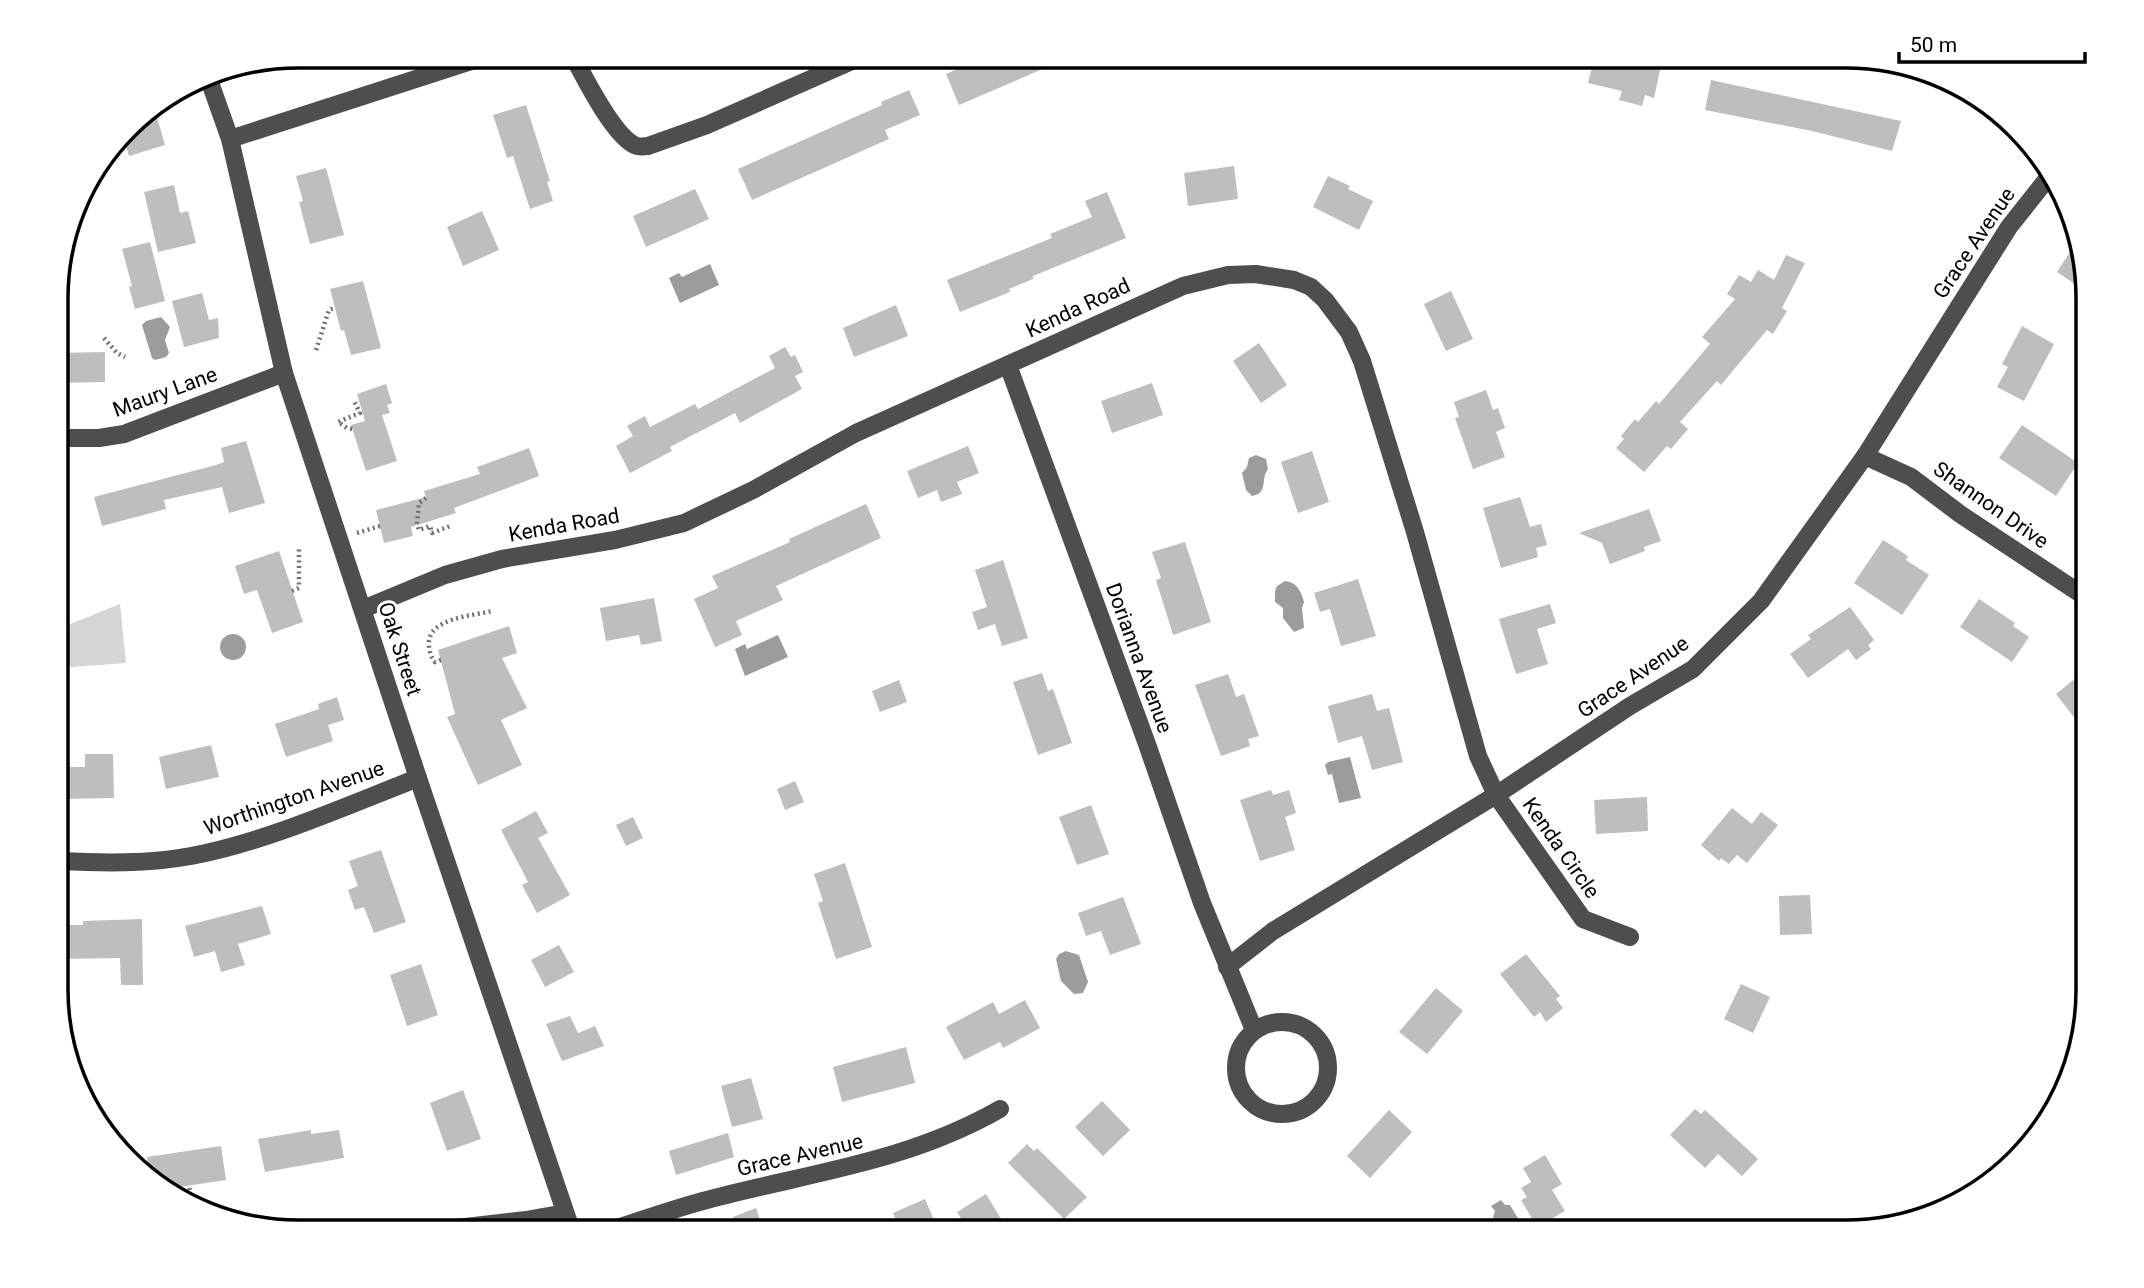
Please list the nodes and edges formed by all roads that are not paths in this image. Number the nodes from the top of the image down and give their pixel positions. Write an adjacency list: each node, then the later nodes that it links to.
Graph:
1 (450, 68): 5 (street)
2 (579, 68): 3 (street)
3 (836, 68)
4 (211, 86): 5 (street, Oak Street)
5 (230, 139): 8 (street, Oak Street)
6 (2044, 183): 10 (street, Grace Avenue)
7 (1008, 365): 12 (street, Kenda Road); 14 (street, Kenda Road); 17 (street, Dorianna Avenue)
8 (284, 373): 9 (street, Maury Lane); 12 (street, Oak Street)
9 (68, 438)
10 (1865, 456): 11 (street, Shannon Drive); 14 (street, Grace Avenue)
11 (2075, 590)
12 (363, 609): 13 (street, Oak Street)
13 (418, 778): 15 (street, Worthington Avenue); 20 (street, Oak Street)
14 (1496, 795): 16 (street, Kenda Circle); 17 (street, Grace Avenue)
15 (68, 860)
16 (1630, 937)
17 (1227, 967): 18 (street, Dorianna Avenue)
18 (1254, 1030): 18 (street)
19 (1000, 1110): 23 (street, Grace Avenue)
20 (565, 1213): 21 (street); 22 (street, Oak Street)
21 (527, 1220)
22 (568, 1220)
23 (644, 1220)

